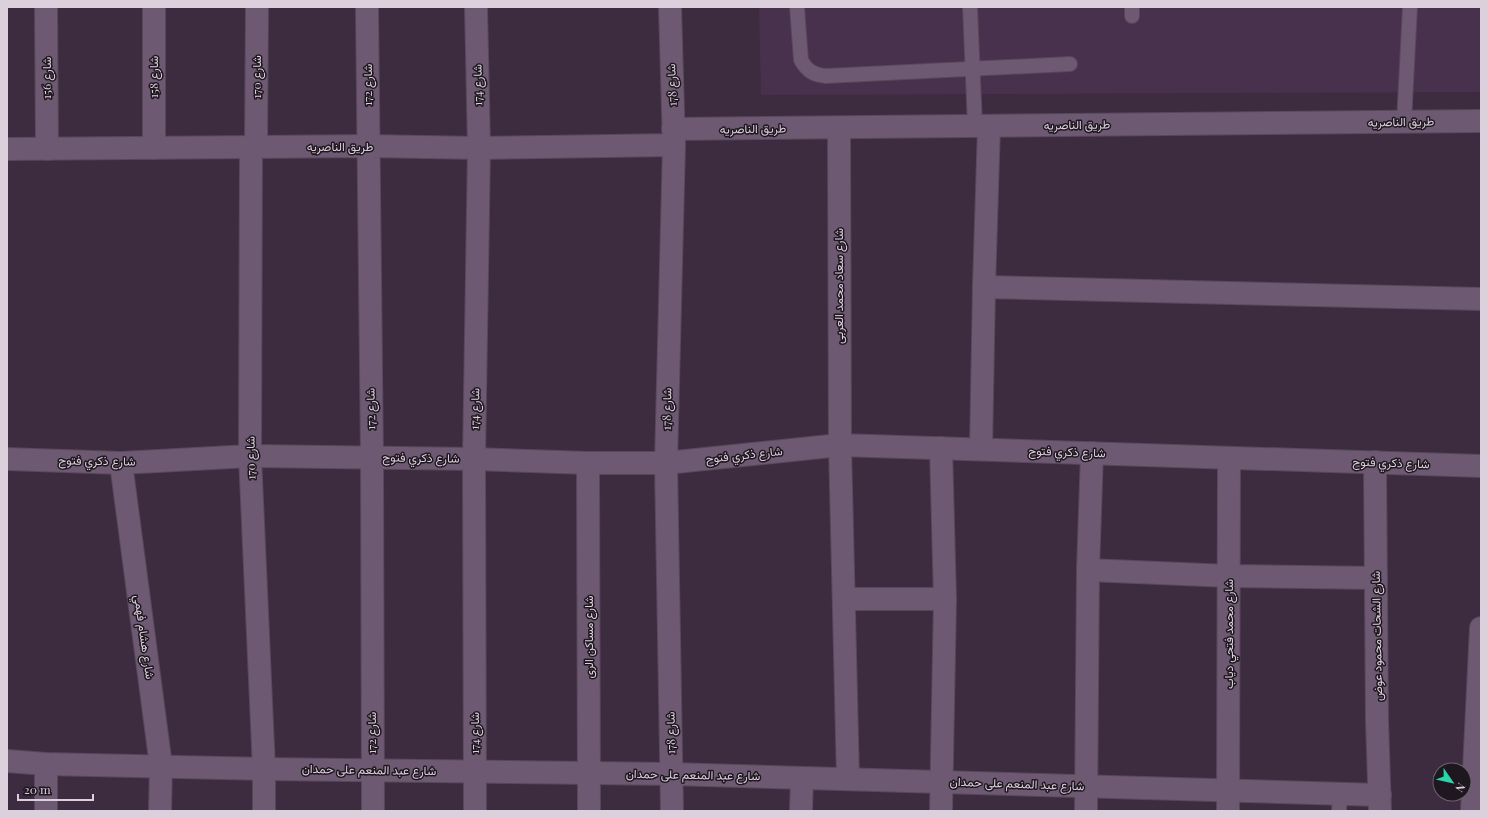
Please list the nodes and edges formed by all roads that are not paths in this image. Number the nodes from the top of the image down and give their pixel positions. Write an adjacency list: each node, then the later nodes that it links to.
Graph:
1 (46, 7): 22 (street, شارع 156)
2 (154, 7): 19 (street, شارع 158)
3 (257, 7): 18 (street, شارع 170)
4 (367, 7): 17 (street, شارع 172)
5 (476, 7): 20 (street, شارع 174)
6 (670, 7): 16 (street, شارع 178)
7 (797, 7): 11 (lane)
8 (970, 7): 11 (lane)
9 (1410, 7): 13 (lane)
10 (1070, 64): 11 (lane)
11 (973, 69): 14 (lane)
12 (1481, 121): 13 (street, طريق الناصريه)
13 (1404, 122): 14 (street, طريق الناصريه)
14 (982, 126): 15 (street, طريق الناصريه); 23 (street)
15 (839, 128): 16 (street, طريق الناصريه); 25 (street, شارع سعاد محمد العربى)
16 (673, 137): 20 (street, طريق الناصريه); 37 (street, شارع 178)
17 (368, 146): 18 (street, طريق الناصريه); 20 (street, طريق الناصريه); 30 (street, شارع 172)
18 (254, 147): 19 (street, طريق الناصريه); 29 (street, شارع 170)
19 (154, 148): 22 (street, طريق الناصريه)
20 (479, 148): 33 (street, شارع 174)
21 (7, 149): 22 (street, طريق الناصريه)
22 (47, 149)
23 (984, 287): 24 (street); 27 (street)
24 (1481, 299)
25 (840, 445): 26 (street, شارع ذكري فتوح); 37 (street, شارع ذكري فتوح); 42 (street, شارع سعاد محمد العربى)
26 (941, 448): 27 (street, شارع ذكري فتوح); 43 (street)
27 (981, 450): 28 (street, شارع ذكري فتوح)
28 (1092, 453): 31 (street, شارع ذكري فتوح); 39 (street)
29 (250, 456): 30 (street, شارع ذكري فتوح); 35 (street, شارع ذكري فتوح); 48 (street, شارع 170)
30 (372, 458): 33 (street, شارع ذكري فتوح); 49 (street, شارع 172)
31 (1229, 458): 34 (street, شارع ذكري فتوح); 40 (street, شارع محمد فتحي دياب)
32 (7, 459): 35 (street, شارع ذكري فتوح)
33 (474, 459): 36 (street, شارع ذكري فتوح); 50 (street, شارع 174)
34 (1375, 462): 38 (street, شارع ذكري فتوح); 41 (street, شارع الشحات محمود عوض)
35 (121, 463): 47 (street, شارع هشام فهمي)
36 (588, 463): 37 (street, شارع ذكري فتوح); 51 (street, شارع مساكن الرى)
37 (666, 463): 52 (street, شارع 178)
38 (1481, 466)
39 (1088, 570): 40 (street); 56 (street)
40 (1229, 576): 41 (street); 57 (street, شارع محمد فتحي دياب)
41 (1376, 578): 59 (street, شارع الشحات محمود عوض)
42 (845, 599): 43 (street); 54 (street, شارع سعاد محمد العربى)
43 (945, 599): 55 (street)
44 (1481, 628): 70 (street)
45 (7, 761): 46 (street, شارع عبد المنعم على حمدان)
46 (46, 764): 47 (street, شارع عبد المنعم على حمدان); 60 (street)
47 (161, 766): 48 (street, شارع عبد المنعم على حمدان); 61 (street, شارع هشام فهمي)
48 (264, 769): 49 (street, شارع عبد المنعم على حمدان); 62 (street, شارع 170)
49 (372, 770): 50 (street, شارع عبد المنعم على حمدان); 63 (street, شارع 172)
50 (475, 772): 51 (street, شارع عبد المنعم على حمدان); 64 (street, شارع 174)
51 (589, 774): 52 (street, شارع عبد المنعم على حمدان); 65 (street, شارع مساكن الرى)
52 (672, 774): 53 (street, شارع عبد المنعم على حمدان); 66 (street, شارع 178)
53 (802, 778): 54 (street, شارع عبد المنعم على حمدان); 67 (street)
54 (848, 779): 55 (street, شارع عبد المنعم على حمدان)
55 (942, 782): 56 (street, شارع عبد المنعم على حمدان); 68 (street)
56 (1087, 786): 57 (street, شارع عبد المنعم على حمدان); 69 (street)
57 (1228, 801): 58 (street, شارع عبد المنعم على حمدان)
58 (1340, 803): 59 (street, شارع عبد المنعم على حمدان)
59 (1380, 803)
60 (46, 811)
61 (160, 811)
62 (264, 811)
63 (373, 811)
64 (476, 811)
65 (589, 811)
66 (672, 811)
67 (801, 811)
68 (941, 811)
69 (1086, 811)
70 (1472, 811)

